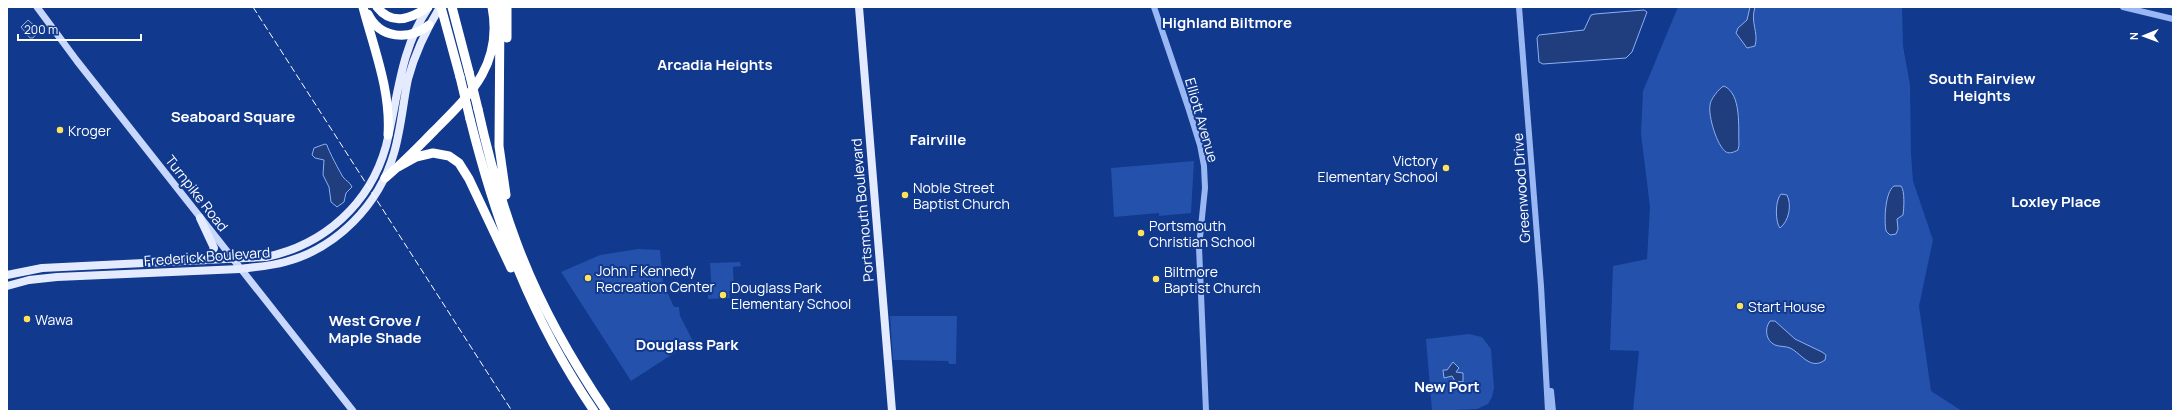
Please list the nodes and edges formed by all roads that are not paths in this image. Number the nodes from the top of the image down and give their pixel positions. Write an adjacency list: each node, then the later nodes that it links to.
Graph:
1 (37, 7): 21 (main road, Turnpike Road)
2 (365, 7): 16 (highway); 18 (highway)
3 (377, 7): 4 (highway)
4 (428, 7): 16 (main road, Frederick Boulevard)
5 (440, 7): 15 (main road, Frederick Boulevard); 28 (highway, bridge)
6 (452, 7): 24 (highway, bridge)
7 (492, 7): 19 (highway)
8 (500, 7): 17 (highway)
9 (507, 7): 17 (highway)
10 (859, 7): 33 (main road, Portsmouth Boulevard)
11 (1154, 7): 34 (street, Elliott Avenue)
12 (1519, 7): 29 (street, Greenwood Drive)
13 (2123, 7): 14 (street)
14 (2173, 19)
15 (429, 25): 16 (highway); 20 (main road, Frederick Boulevard)
16 (413, 35): 18 (main road, Frederick Boulevard)
17 (499, 96): 24 (highway)
18 (388, 135): 22 (main road, Frederick Boulevard)
19 (398, 167): 20 (highway); 28 (highway)
20 (385, 178): 25 (main road, Frederick Boulevard)
21 (200, 218): 22 (main road, Turnpike Road); 23 (main road)
22 (233, 259): 23 (main road, Frederick Boulevard); 25 (main road, Turnpike Road)
23 (204, 261): 26 (main road, Frederick Boulevard)
24 (526, 265): 32 (highway)
25 (240, 269): 27 (main road, Frederick Boulevard); 30 (main road, Turnpike Road)
26 (7, 275)
27 (7, 286)
28 (551, 340): 31 (highway)
29 (1547, 368): 35 (street, Greenwood Drive); 36 (street, Greenwood Drive)
30 (354, 411)
31 (594, 411)
32 (606, 411)
33 (892, 411)
34 (1206, 411)
35 (1548, 411)
36 (1553, 411)

